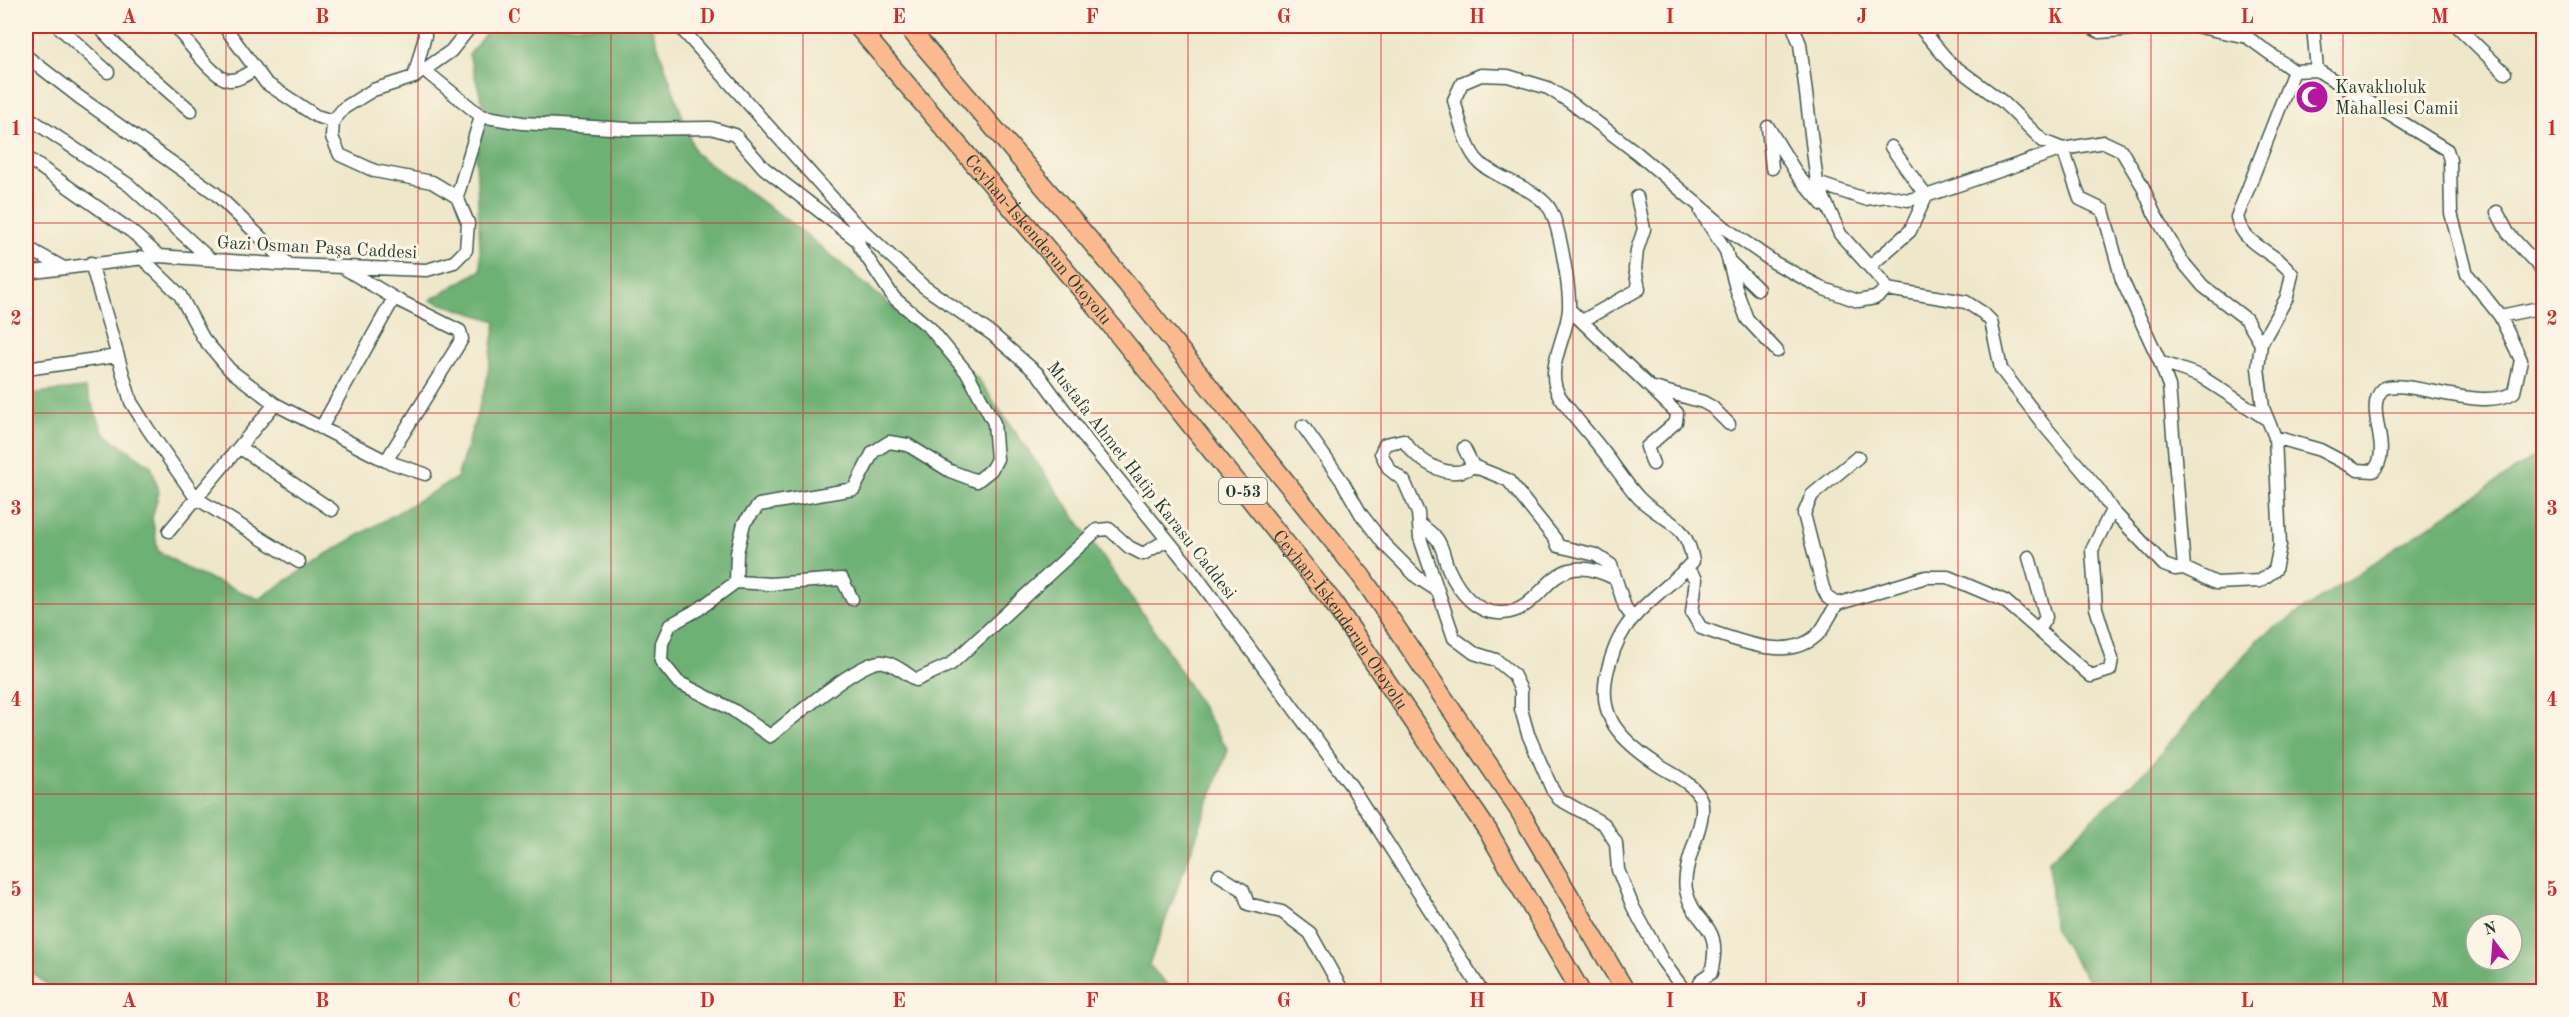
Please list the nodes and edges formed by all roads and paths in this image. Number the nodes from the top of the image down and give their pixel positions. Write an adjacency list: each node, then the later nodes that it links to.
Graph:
1 (58, 26): 22 (street)
2 (98, 26): 25 (street)
3 (176, 26): 19 (street)
4 (224, 26): 19 (street)
5 (424, 26): 24 (street)
6 (471, 26): 24 (street)
7 (679, 26): 40 (street, Mustafa Ahmet Hatip Karasu Caddesi)
8 (857, 26): 103 (highway, Ceyhan-İskenderun Otoyolu / O-53)
9 (907, 26): 104 (highway, O-53)
10 (1793, 26): 33 (street)
11 (1919, 26): 30 (street)
12 (2088, 26): 13 (street)
13 (2165, 26)
14 (2195, 26): 17 (street)
15 (2313, 26): 20 (street)
16 (2457, 26): 23 (street)
17 (2248, 31): 21 (street)
18 (26, 56): 48 (street)
19 (255, 69): 28 (street)
20 (2318, 70): 21 (street); 59 (street)
21 (2294, 71): 61 (street)
22 (108, 72)
23 (2505, 73)
24 (419, 74): 27 (street); 28 (street)
25 (191, 111)
26 (26, 116): 45 (street)
27 (481, 116): 35 (street); 41 (street)
28 (333, 120): 35 (street)
29 (1891, 147): 34 (street)
30 (2063, 149): 34 (street); 61 (street); 64 (street)
31 (26, 157): 43 (street)
32 (1772, 168): 39 (street)
33 (1816, 183): 34 (street); 39 (street)
34 (1926, 196): 49 (street)
35 (457, 197): 51 (street, Gazi Osman Paşa Caddesi)
36 (1636, 197): 60 (street)
37 (1696, 204): 46 (street); 55 (street); 58 (street)
38 (2497, 212): 52 (street)
39 (1830, 213): 49 (street)
40 (853, 221): 41 (street); 85 (street, Mustafa Ahmet Hatip Karasu Caddesi)
41 (858, 241): 91 (street)
42 (26, 247): 50 (street)
43 (159, 256): 44 (street, Gazi Osman Paşa Caddesi); 45 (street, Gazi Osman Paşa Caddesi)
44 (141, 258): 47 (street, Gazi Osman Paşa Caddesi); 67 (street)
45 (210, 259): 48 (street, Gazi Osman Paşa Caddesi)
46 (1729, 261): 54 (street); 62 (street)
47 (91, 263): 50 (street, Gazi Osman Paşa Caddesi); 63 (street)
48 (289, 265): 51 (street, Gazi Osman Paşa Caddesi)
49 (1870, 266): 55 (street)
50 (62, 267): 53 (street, Gazi Osman Paşa Caddesi)
51 (342, 267): 56 (street)
52 (2544, 272)
53 (26, 273)
54 (1758, 289)
55 (1887, 289): 82 (street)
56 (394, 298): 71 (street); 76 (street)
57 (2543, 306): 59 (street)
58 (1569, 309): 60 (street); 89 (street)
59 (2500, 316): 72 (street)
60 (1582, 321): 66 (street)
61 (2261, 344): 68 (street)
62 (1777, 351)
63 (117, 356): 65 (street); 80 (street)
64 (2160, 362): 68 (street); 88 (street)
65 (26, 369)
66 (1653, 388): 69 (street); 77 (street)
67 (275, 404): 71 (street); 73 (street)
68 (2268, 420): 72 (street)
69 (1729, 424)
70 (1303, 426): 92 (street)
71 (321, 428): 76 (street)
72 (2276, 437): 88 (street)
73 (239, 447): 80 (street); 81 (street)
74 (1464, 448): 78 (street)
75 (1858, 457): 94 (street)
76 (386, 461): 79 (street)
77 (1653, 464)
78 (1473, 466): 83 (street); 90 (street)
79 (425, 474)
80 (196, 498): 84 (street); 87 (street)
81 (332, 510)
82 (2112, 510): 88 (street); 96 (street)
83 (1420, 524): 90 (street); 92 (street)
84 (169, 531)
85 (1167, 540): 91 (street); 98 (street, Mustafa Ahmet Hatip Karasu Caddesi)
86 (2029, 557): 96 (street)
87 (299, 562)
88 (2184, 568)
89 (1687, 569): 94 (street); 95 (street)
90 (1616, 579): 95 (street)
91 (736, 582): 93 (street)
92 (1438, 591): 99 (street)
93 (852, 600)
94 (1837, 604): 96 (street)
95 (1633, 618): 99 (street)
96 (2038, 630)
97 (1219, 875): 100 (street)
98 (1465, 965): 101 (street); 102 (street, Mustafa Ahmet Hatip Karasu Caddesi)
99 (1688, 991)
100 (1343, 992)
101 (1474, 992)
102 (1482, 992)
103 (1581, 992)
104 (1626, 992)

